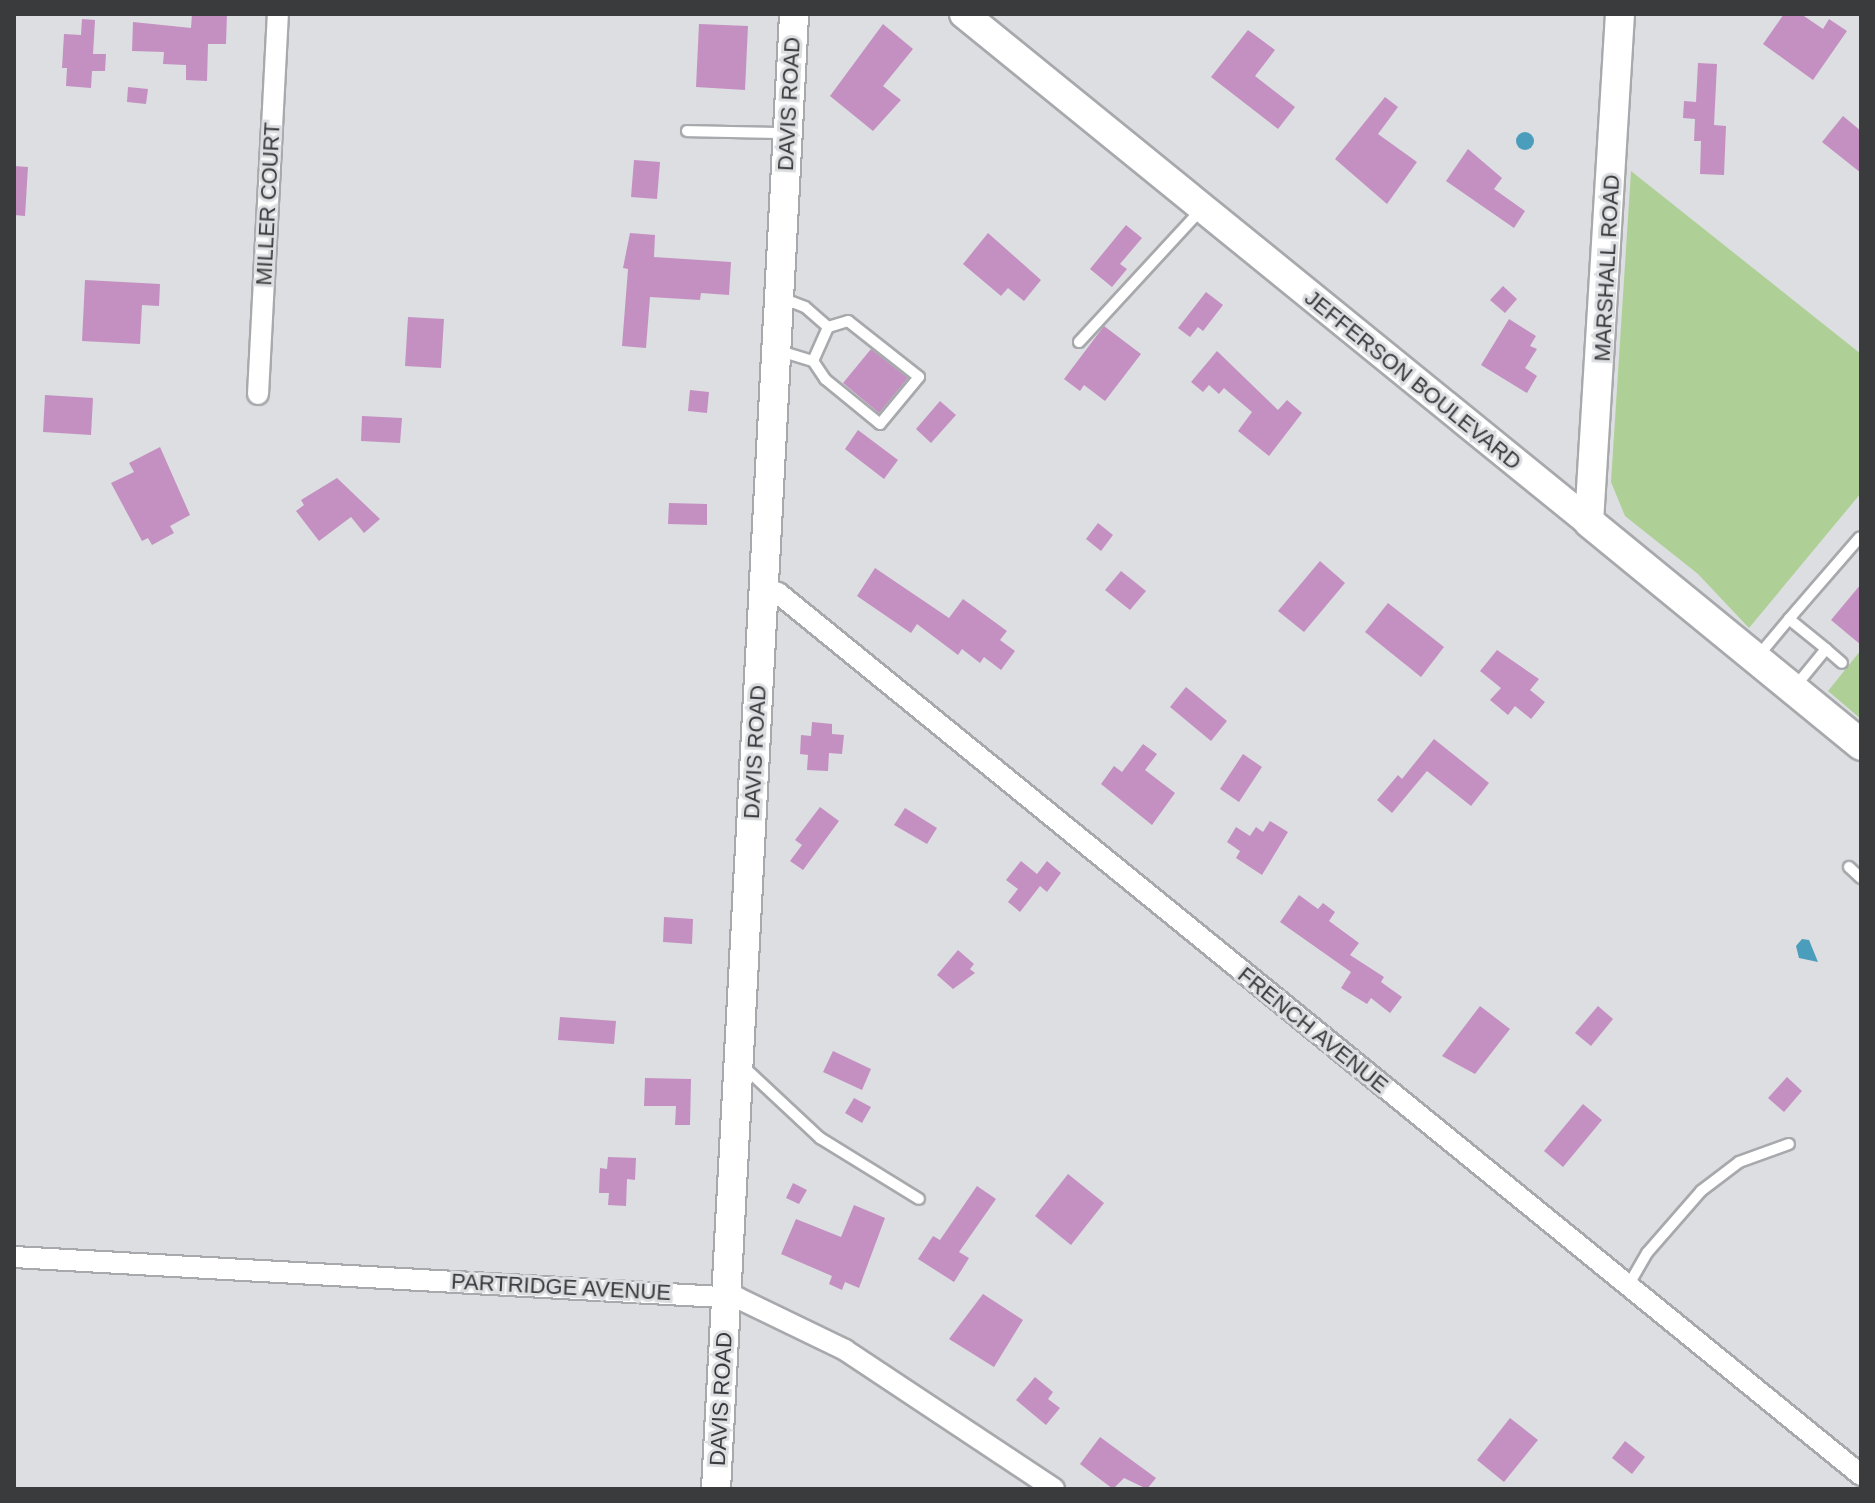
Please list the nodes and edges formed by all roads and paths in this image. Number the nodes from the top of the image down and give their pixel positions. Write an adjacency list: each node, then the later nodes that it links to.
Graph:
1 (278, 14): 13 (street, MILLER COURT)
2 (794, 14): 6 (street, DAVIS ROAD)
3 (964, 14): 7 (street, JEFFERSON BOULEVARD)
4 (1620, 14): 14 (street, MARSHALL ROAD)
5 (687, 131): 6 (lane)
6 (787, 133): 8 (street, DAVIS ROAD)
7 (1203, 209): 10 (lane); 14 (street, JEFFERSON BOULEVARD)
8 (779, 297): 9 (lane); 11 (street, DAVIS ROAD)
9 (828, 327): 12 (lane); 12 (lane)
10 (1079, 342)
11 (776, 349): 12 (lane); 16 (street, DAVIS ROAD)
12 (813, 361)
13 (258, 394)
14 (1582, 516): 19 (main road, JEFFERSON BOULEVARD)
15 (1860, 537): 17 (lane)
16 (764, 588): 25 (street, DAVIS ROAD); 29 (street, FRENCH AVENUE)
17 (1789, 619): 18 (lane); 19 (lane)
18 (1826, 649): 20 (lane); 21 (lane)
19 (1756, 660): 21 (main road, JEFFERSON BOULEVARD)
20 (1842, 663)
21 (1793, 689): 22 (main road, JEFFERSON BOULEVARD)
22 (1861, 745)
23 (1849, 867): 24 (lane)
24 (1861, 878)
25 (739, 1062): 27 (lane); 30 (street, DAVIS ROAD)
26 (1789, 1144): 29 (lane)
27 (919, 1199)
28 (14, 1257): 30 (street, PARTRIDGE AVENUE)
29 (1628, 1286): 31 (street, FRENCH AVENUE)
30 (727, 1297): 32 (street, DAVIS ROAD); 33 (street, PARTRIDGE AVENUE)
31 (1861, 1475)
32 (716, 1489)
33 (1054, 1489)

